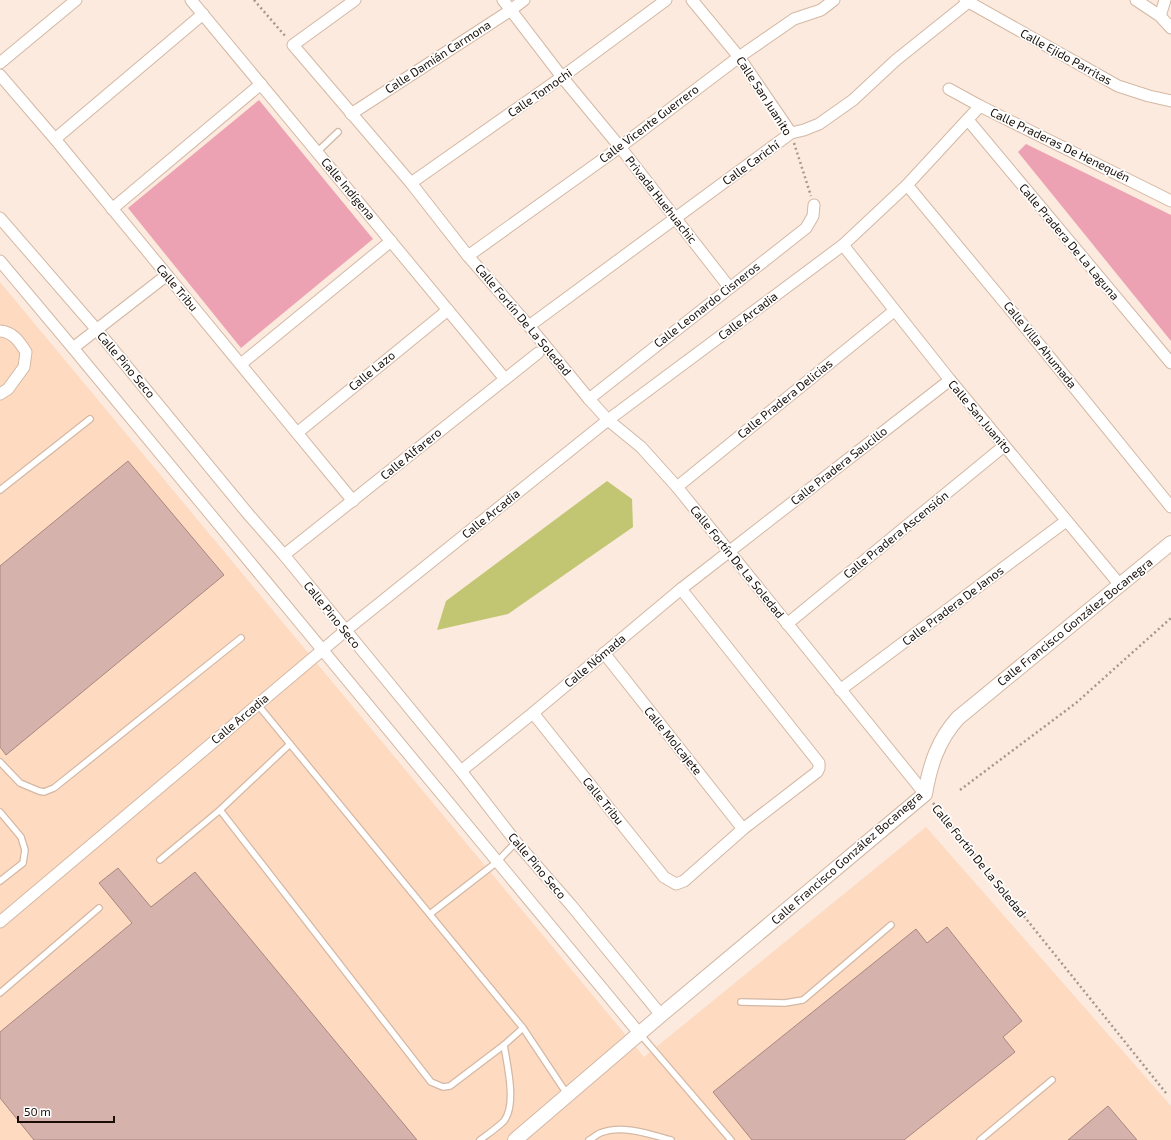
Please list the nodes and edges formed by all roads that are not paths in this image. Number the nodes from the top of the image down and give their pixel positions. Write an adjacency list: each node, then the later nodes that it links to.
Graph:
1 (76, 0): 17 (street)
2 (191, 0): 13 (street, Calle Indígena)
3 (355, 0): 24 (street, Calle Fortín De La Soledad)
4 (503, 0): 12 (street, Privada Huehuachic)
5 (524, 0): 12 (street, Calle Damián Carmona)
6 (666, 0): 19 (street, Calle Tomochi)
7 (692, 0): 16 (street, Calle San Juanito)
8 (834, 0): 16 (street, Calle Vicente Guerrero)
9 (1136, 0): 14 (street)
10 (1166, 0): 14 (street)
11 (968, 1): 22 (street, Calle Ejido Parritas); 27 (street, Calle Carichí)
12 (511, 10): 19 (street, Privada Huehuachic); 24 (street, Calle Damián Carmona)
13 (203, 14): 20 (street, Calle Indígena); 28 (street)
14 (1160, 16): 15 (street)
15 (1171, 28)
16 (739, 57): 27 (street, Calle San Juanito); 29 (street, Calle Vicente Guerrero)
17 (0, 63)
18 (0, 75): 28 (street, Calle Tribu)
19 (562, 77): 29 (street, Privada Huehuachic); 31 (street, Calle Tomochi)
20 (261, 84): 30 (street, Calle Indígena); 35 (street)
21 (949, 89): 23 (street, Calle Praderas De Henequén)
22 (1171, 101)
23 (980, 106): 25 (street, Calle Arcadia); 33 (street, Calle Praderas De Henequén)
24 (351, 114): 31 (street, Calle Fortín De La Soledad)
25 (968, 120): 32 (street, Calle Arcadia); 51 (street, Calle Pradera De La Laguna)
26 (338, 132): 30 (lane)
27 (791, 133): 37 (street, Calle Carichí)
28 (55, 139): 35 (street, Calle Tribu)
29 (620, 147): 37 (street, Privada Huehuachic); 40 (street, Calle Vicente Guerrero)
30 (317, 152): 38 (street, Calle Indígena)
31 (411, 184): 40 (street, Calle Fortín De La Soledad)
32 (907, 184): 39 (street, Calle Arcadia); 64 (street, Calle Villa Ahumada)
33 (1171, 201)
34 (814, 205): 43 (street, Calle Leonardo Cisneros)
35 (112, 209): 42 (street, Calle Tribu)
36 (0, 218): 47 (street, Calle Pino Seco)
37 (676, 218): 43 (street, Privada Huehuachic); 46 (street, Calle Carichí)
38 (391, 241): 44 (street, Calle Indígena); 52 (street)
39 (843, 245): 45 (street, Calle San Juanito); 58 (street, Calle Arcadia)
40 (468, 256): 46 (street, Calle Fortín De La Soledad)
41 (0, 261): 49 (street)
42 (167, 275): 47 (street); 52 (street, Calle Tribu)
43 (730, 287): 56 (street, Calle Leonardo Cisneros)
44 (448, 310): 53 (street, Calle Indígena); 59 (street, Calle Lazo)
45 (894, 311): 54 (street, Calle San Juanito); 61 (street, Calle Pradera Delicias)
46 (529, 326): 56 (street, Calle Fortín De La Soledad)
47 (97, 330): 49 (street); 68 (street, Calle Pino Seco)
48 (0, 331): 55 (street)
49 (73, 348): 74 (street)
50 (538, 353): 53 (street, Calle Alfarero)
51 (1171, 363)
52 (241, 364): 59 (street, Calle Tribu)
53 (505, 379): 63 (street, Calle Alfarero)
54 (950, 380): 60 (street, Calle San Juanito); 67 (street, Calle Pradera Saucillo)
55 (0, 394)
56 (589, 398): 58 (street, Calle Fortín De La Soledad)
57 (90, 419): 62 (lane)
58 (608, 420): 61 (street, Calle Fortín De La Soledad); 72 (street, Calle Arcadia)
59 (297, 433): 63 (street, Calle Tribu)
60 (1004, 446): 65 (street, Calle San Juanito); 71 (street, Calle Pradera Ascensión)
61 (677, 487): 67 (street, Calle Fortín De La Soledad)
62 (0, 490)
63 (354, 501): 68 (street, Calle Alfarero)
64 (1171, 507)
65 (1066, 521): 69 (street, Calle San Juanito); 76 (street, Calle Pradera De Janos)
66 (1171, 543): 69 (street, Calle Francisco González Bocanegra)
67 (729, 551): 70 (street, Calle Nómada); 71 (street, Calle Fortín De La Soledad)
68 (284, 555): 72 (street, Calle Pino Seco)
69 (1120, 585): 82 (street, Calle Francisco González Bocanegra)
70 (681, 589): 75 (street, Calle Nómada); 85 (street)
71 (787, 624): 76 (street, Calle Fortín De La Soledad)
72 (345, 631): 74 (street, Calle Arcadia); 81 (street, Calle Pino Seco)
73 (241, 638): 80 (lane)
74 (323, 650): 77 (street, Calle Arcadia); 88 (street)
75 (604, 653): 78 (street, Calle Nómada); 85 (street, Calle Molcajete)
76 (840, 690): 82 (street, Calle Fortín De La Soledad)
77 (258, 705): 79 (lane); 92 (street, Calle Arcadia)
78 (533, 713): 81 (street, Calle Nómada); 85 (street, Calle Tribu)
79 (290, 744): 83 (lane); 91 (lane)
80 (0, 762)
81 (461, 770): 86 (street, Calle Pino Seco)
82 (925, 794): 96 (street, Calle Francisco González Bocanegra)
83 (220, 810): 87 (lane); 99 (lane)
84 (0, 812): 89 (lane)
85 (743, 829)
86 (516, 842): 88 (lane); 96 (street, Calle Pino Seco)
87 (160, 860)
88 (498, 862): 91 (lane); 98 (street)
89 (0, 881)
90 (99, 908): 94 (lane)
91 (430, 914): 97 (lane)
92 (0, 922)
93 (891, 925): 95 (lane)
94 (0, 993)
95 (741, 1002)
96 (661, 1015): 98 (street, Calle Francisco González Bocanegra)
97 (523, 1028): 99 (lane); 101 (lane)
98 (639, 1033): 101 (street, Calle Francisco González Bocanegra); 106 (lane)
99 (504, 1045): 102 (lane)
100 (1052, 1080): 107 (lane)
101 (568, 1095): 103 (street, Calle Francisco González Bocanegra)
102 (480, 1140)
103 (515, 1140)
104 (589, 1140): 105 (lane)
105 (671, 1140)
106 (731, 1140)
107 (980, 1140)

